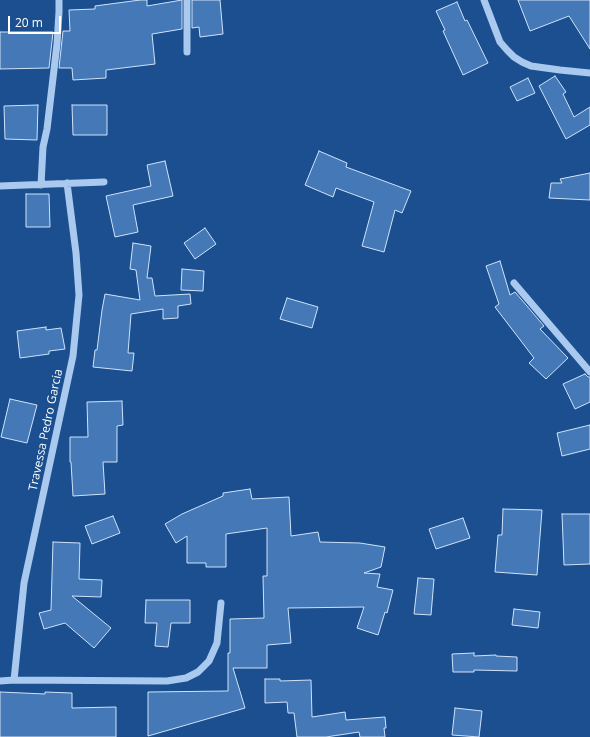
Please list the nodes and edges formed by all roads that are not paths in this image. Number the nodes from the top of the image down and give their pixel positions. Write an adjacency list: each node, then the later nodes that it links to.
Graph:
1 (58, 0): 8 (street)
2 (187, 0): 4 (street)
3 (484, 0): 5 (street)
4 (187, 52)
5 (590, 73)
6 (104, 182): 7 (street)
7 (67, 183): 8 (street); 13 (street, Travessa Pedro Garcia)
8 (41, 185): 9 (street)
9 (0, 186)
10 (514, 283): 11 (street)
11 (590, 372)
12 (221, 603): 13 (street)
13 (14, 680): 14 (street)
14 (0, 681)

